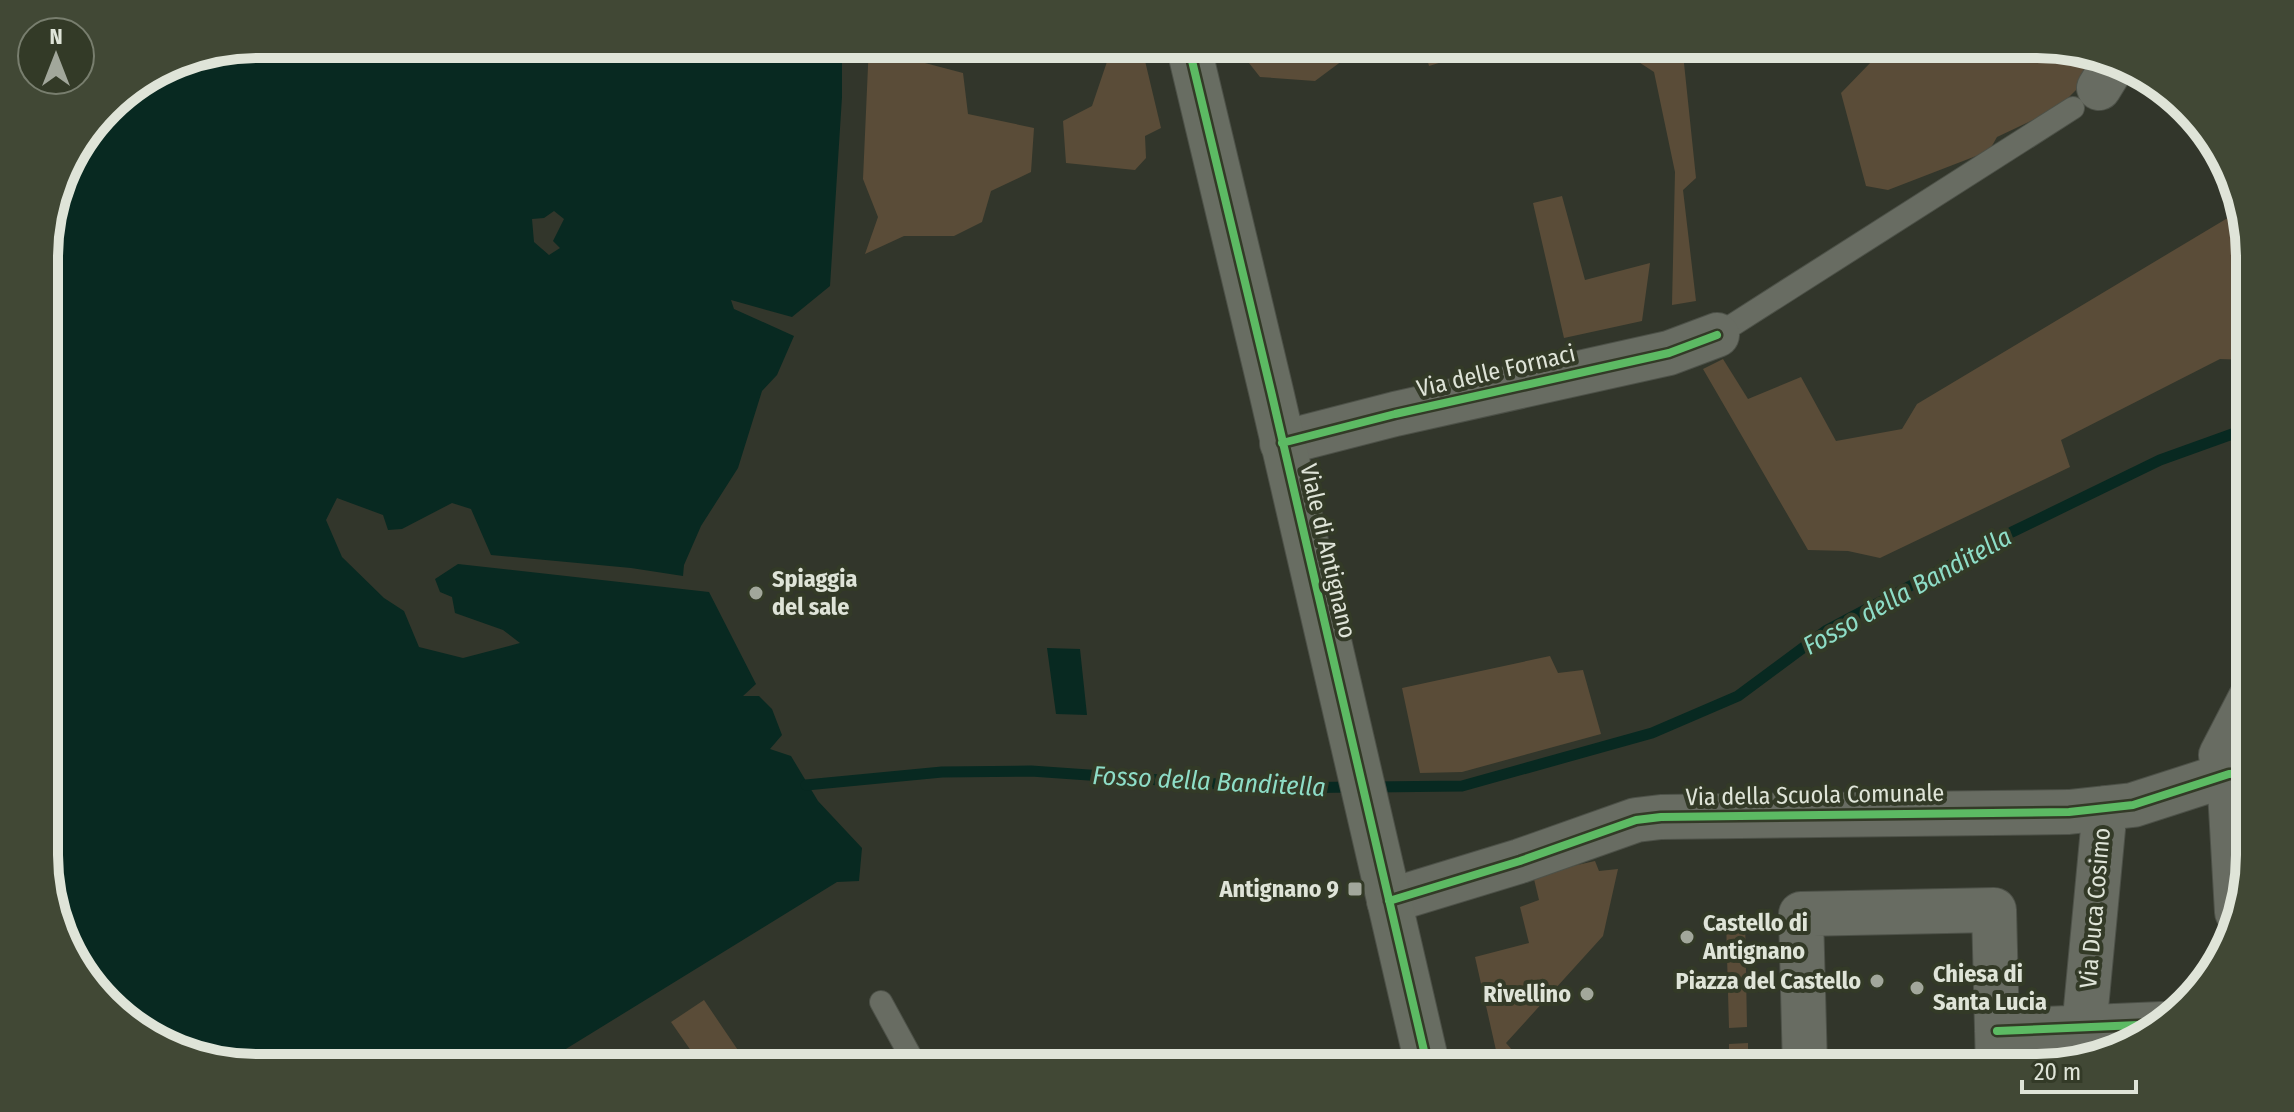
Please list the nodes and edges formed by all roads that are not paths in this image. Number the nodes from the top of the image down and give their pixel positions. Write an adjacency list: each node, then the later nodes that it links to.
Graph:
1 (1191, 58): 4 (main road, Viale di Antignano)
2 (2104, 78): 3 (lane)
3 (1717, 335): 4 (street, Via delle Fornaci)
4 (1282, 443): 9 (main road, Viale di Antignano)
5 (2236, 726): 6 (street)
6 (2236, 770)
7 (2236, 774): 8 (street, Via della Scuola Comunale)
8 (2105, 808): 9 (street, Via della Scuola Comunale); 12 (street, Via Duca Cosimo)
9 (1389, 901): 15 (main road, Viale di Antignano)
10 (881, 1002): 14 (lane)
11 (2125, 1033): 12 (street)
12 (2085, 1042): 13 (street)
13 (1997, 1049): 16 (street)
14 (909, 1054)
15 (1421, 1054)
16 (1805, 1054)

